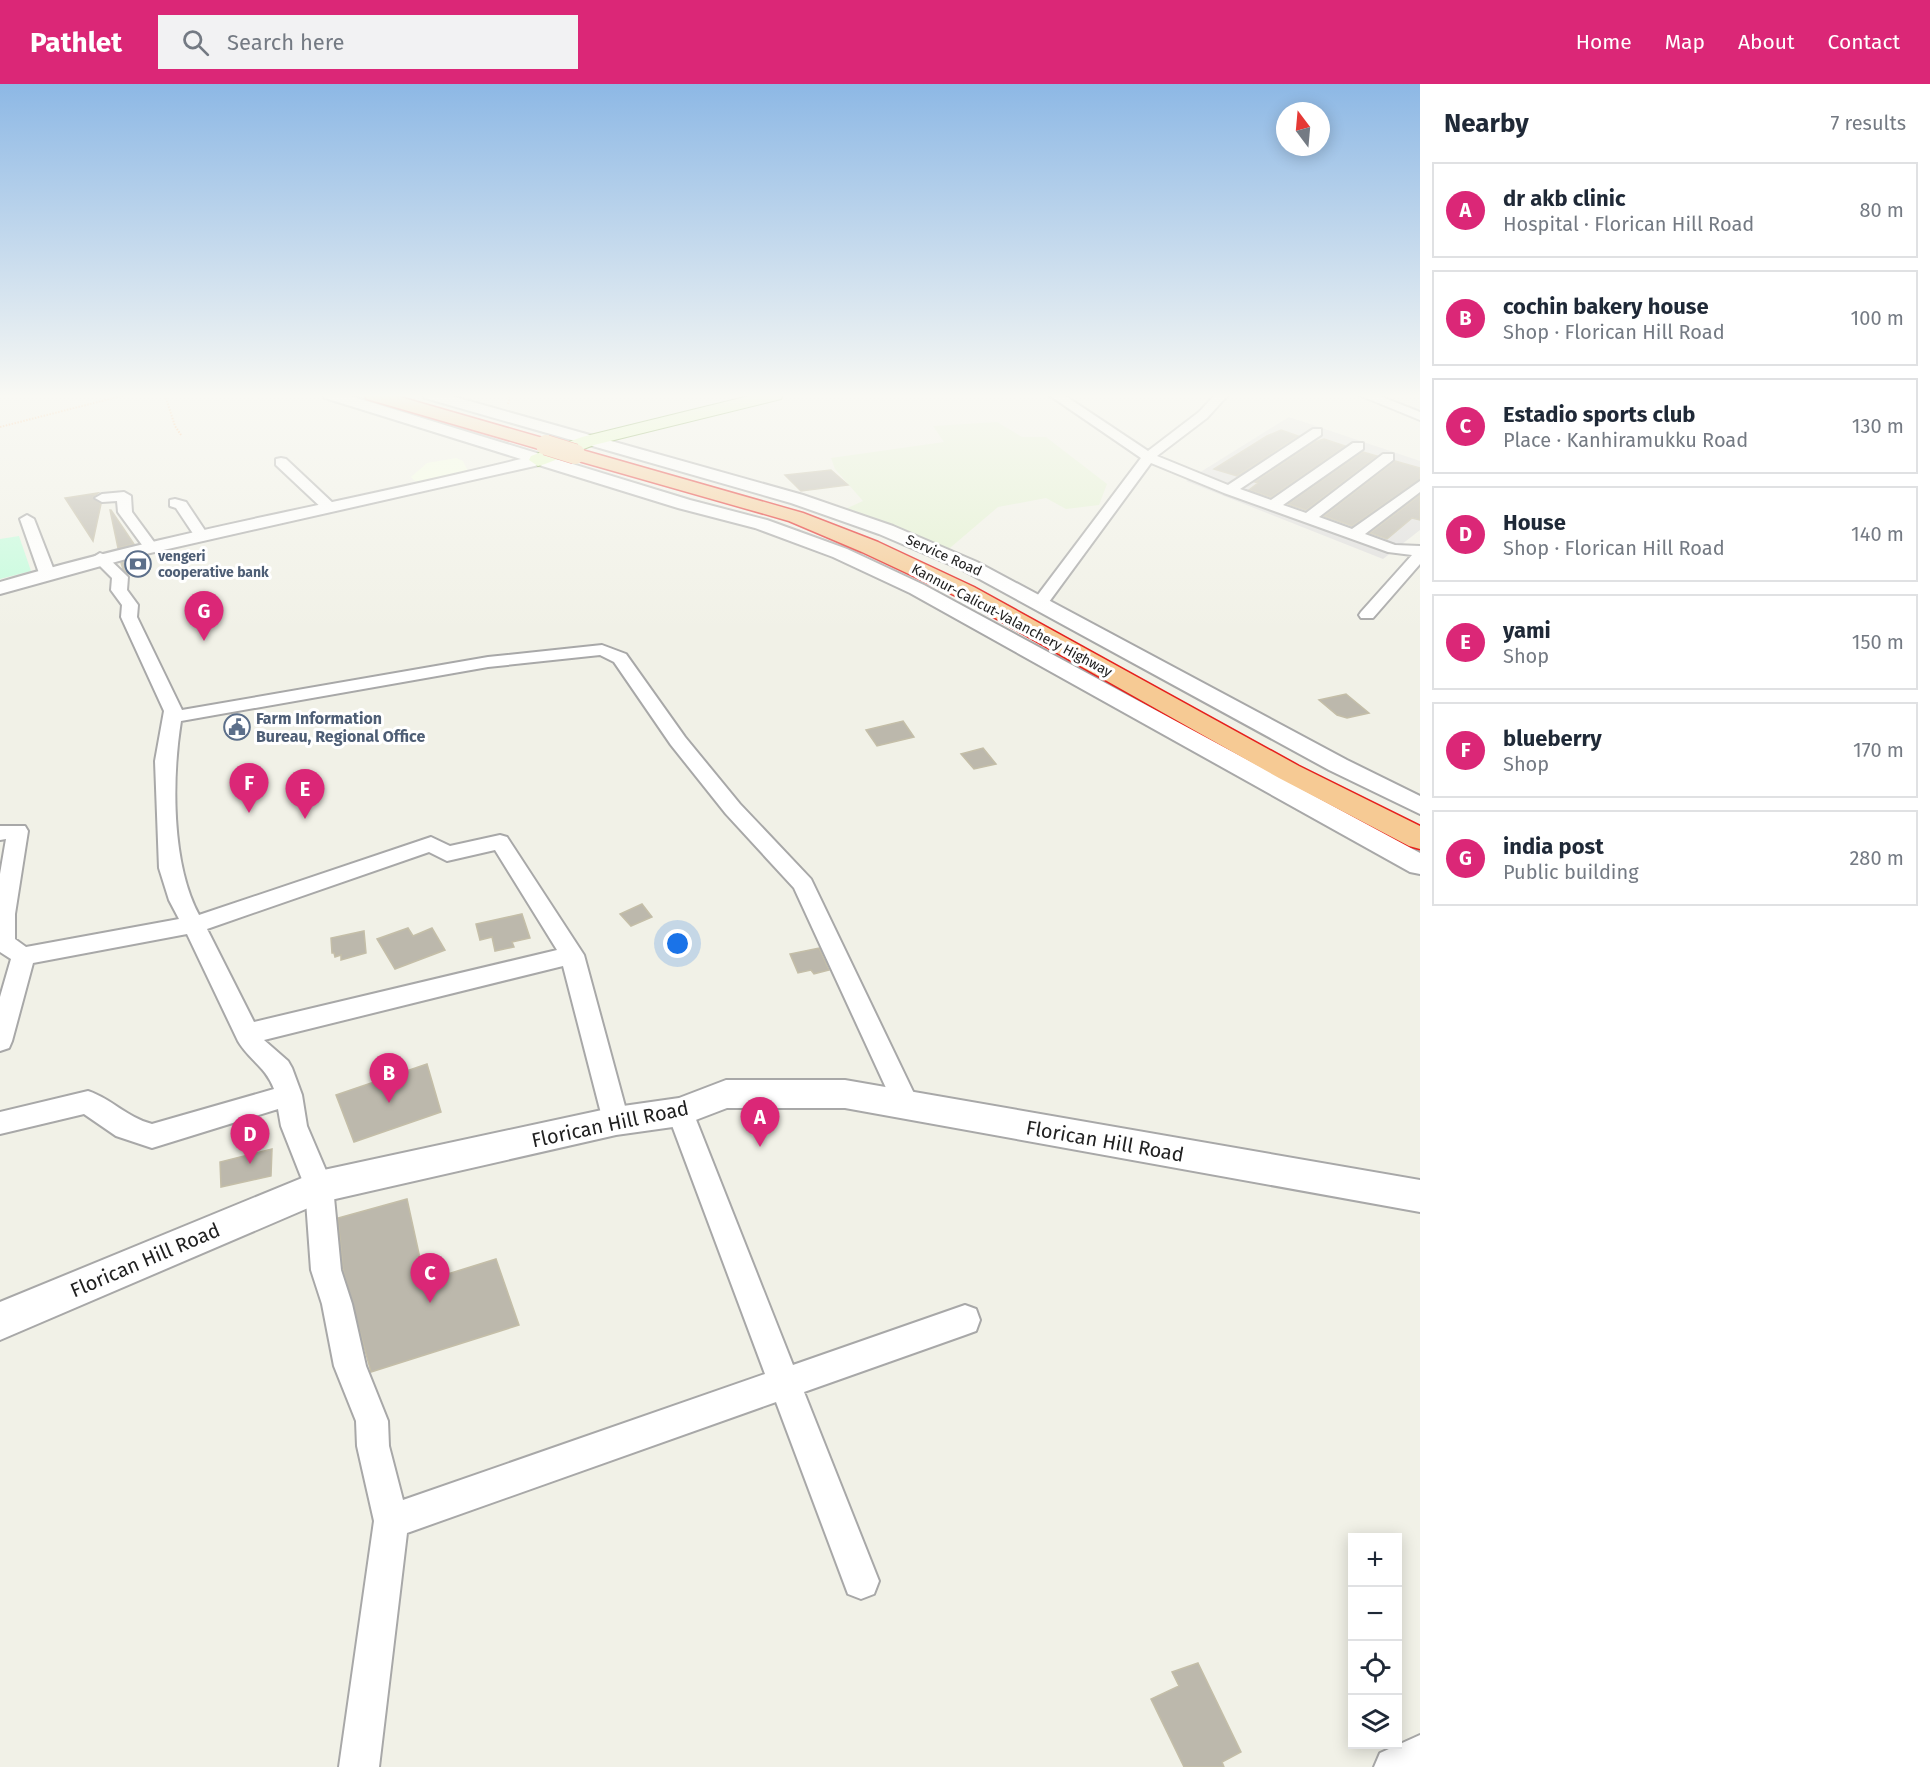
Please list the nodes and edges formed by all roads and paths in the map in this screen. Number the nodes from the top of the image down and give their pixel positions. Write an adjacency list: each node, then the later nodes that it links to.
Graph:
1 (293, 474): 17 (street)
2 (485, 474): 17 (street)
3 (619, 474): 36 (street)
4 (649, 474): 35 (highway, Kannur-Calicut-Valanchery Highway)
5 (662, 474): 33 (highway)
6 (681, 474): 28 (street, Service Road)
7 (1136, 474): 28 (street)
8 (1189, 474): 13 (street)
9 (1254, 474): 13 (street)
10 (1318, 474): 16 (street)
11 (1367, 474): 18 (street)
12 (1420, 485): 21 (street)
13 (1229, 490): 16 (street)
14 (102, 498): 22 (street)
15 (175, 503): 20 (street)
16 (1273, 505): 18 (street)
17 (330, 508): 20 (street)
18 (1309, 518): 21 (street)
19 (27, 519): 26 (street)
20 (201, 535): 22 (street)
21 (1354, 535): 23 (street)
22 (150, 546): 25 (street)
23 (1420, 550)
24 (1420, 555): 29 (street)
25 (100, 558): 26 (street); 30 (street)
26 (47, 573): 27 (street)
27 (0, 588)
28 (1040, 603): 31 (street, Service Road)
29 (1367, 615)
30 (172, 717): 38 (street); 44 (street)
31 (1420, 806)
32 (0, 813): 34 (street)
33 (1420, 822)
34 (9, 832): 37 (street)
35 (1420, 839)
36 (1420, 865)
37 (2, 916): 40 (street)
38 (194, 925): 39 (street); 40 (street); 41 (street)
39 (572, 955): 41 (street); 46 (street)
40 (23, 956): 42 (street)
41 (247, 1034): 43 (street)
42 (0, 1041)
43 (289, 1095): 47 (street); 48 (street)
44 (907, 1106): 45 (street, Florican Hill Road); 49 (street, Florican Hill Road)
45 (680, 1112): 46 (street, Florican Hill Road); 52 (street)
46 (616, 1121): 48 (street, Florican Hill Road)
47 (0, 1123)
48 (319, 1187): 51 (street, Florican Hill Road); 53 (street)
49 (1420, 1197)
50 (965, 1320): 52 (street)
51 (0, 1321)
52 (785, 1382): 53 (street); 54 (street)
53 (391, 1521): 56 (street)
54 (861, 1581)
55 (1420, 1755): 57 (street)
56 (359, 1767)
57 (1394, 1767)

